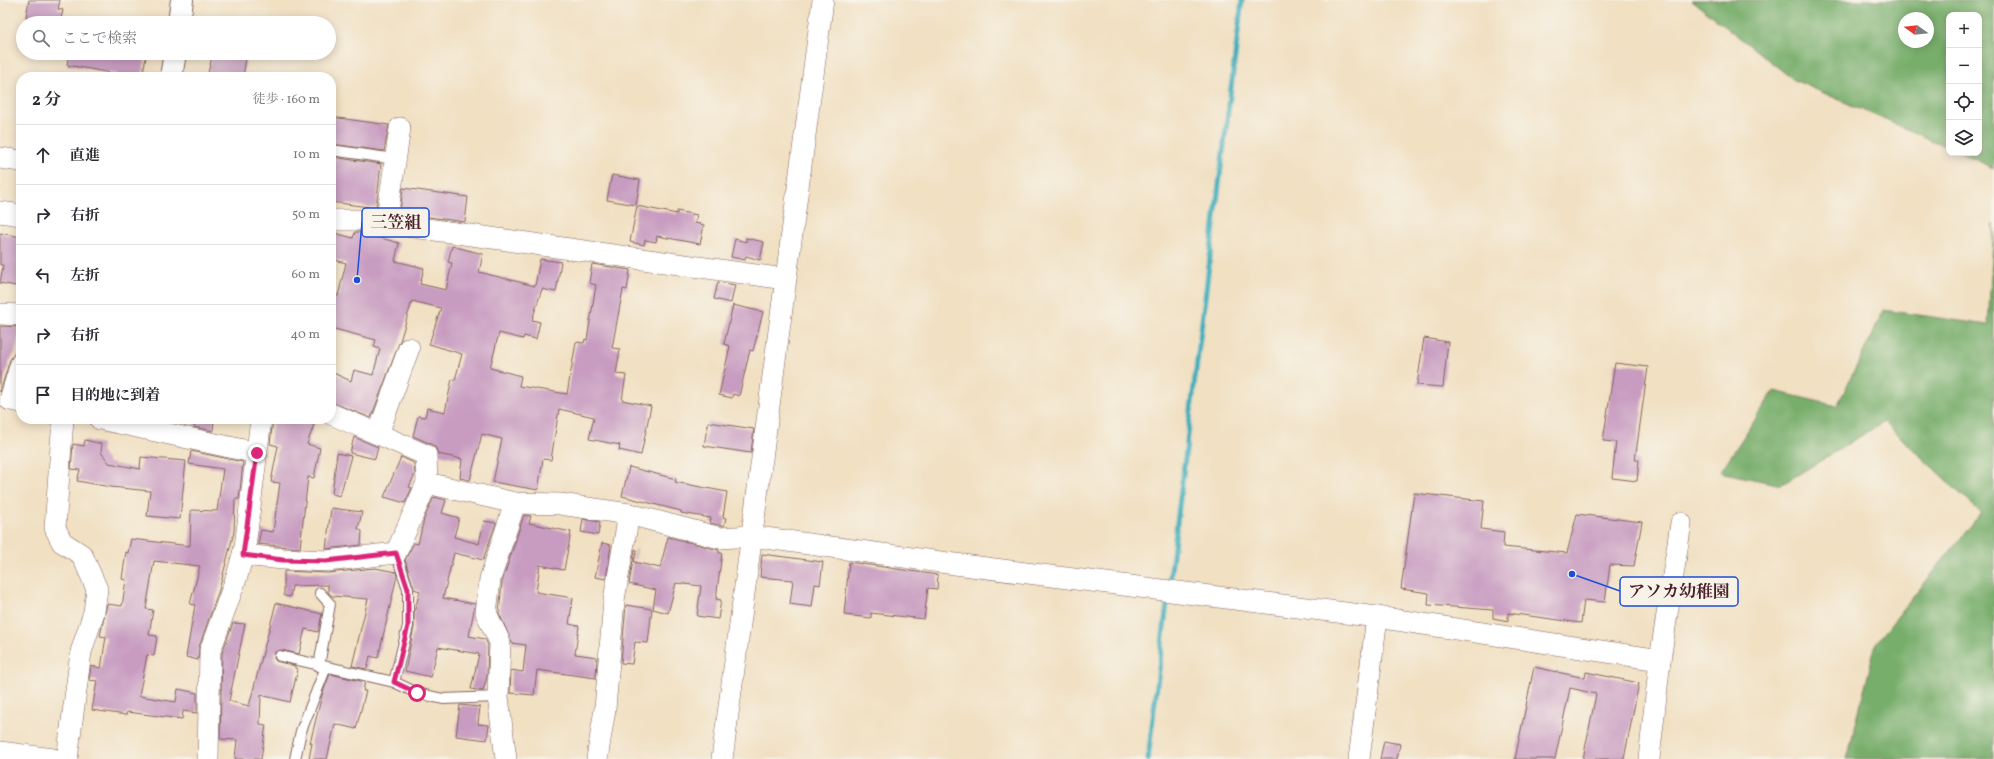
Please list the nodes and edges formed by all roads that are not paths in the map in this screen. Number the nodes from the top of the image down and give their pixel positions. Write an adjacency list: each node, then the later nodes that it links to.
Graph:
1 (182, 0): 3 (street)
2 (823, 0): 15 (street)
3 (180, 16)
4 (174, 60): 5 (street)
5 (172, 72)
6 (400, 128): 9 (street)
7 (336, 151): 9 (lane)
8 (0, 158): 10 (street)
9 (395, 159): 14 (street)
10 (16, 160)
11 (0, 212): 12 (street)
12 (16, 214)
13 (336, 220): 14 (street)
14 (386, 224): 15 (street)
15 (786, 279): 31 (street)
16 (0, 314): 17 (street)
17 (16, 314)
18 (409, 348): 25 (street)
19 (16, 378): 20 (street)
20 (9, 400)
21 (336, 416): 25 (street)
22 (63, 424): 43 (street)
23 (123, 424): 26 (street)
24 (260, 424): 26 (street)
25 (378, 434): 27 (street)
26 (257, 453): 33 (street)
27 (428, 483): 28 (street); 32 (street)
28 (515, 503): 29 (street); 40 (street)
29 (629, 514): 31 (street); 47 (street)
30 (1681, 523): 37 (street)
31 (751, 536): 35 (street); 48 (street)
32 (396, 553): 33 (street); 39 (lane)
33 (243, 555): 44 (street)
34 (320, 593): 38 (lane)
35 (1377, 617): 37 (street); 49 (street)
36 (280, 656): 38 (lane)
37 (1660, 660): 50 (street)
38 (322, 667): 39 (lane); 45 (lane)
39 (394, 682): 40 (lane)
40 (498, 697): 46 (street)
41 (0, 752): 42 (street)
42 (53, 759)
43 (67, 759)
44 (208, 759)
45 (295, 759)
46 (506, 759)
47 (597, 759)
48 (722, 759)
49 (1359, 759)
50 (1649, 759)

